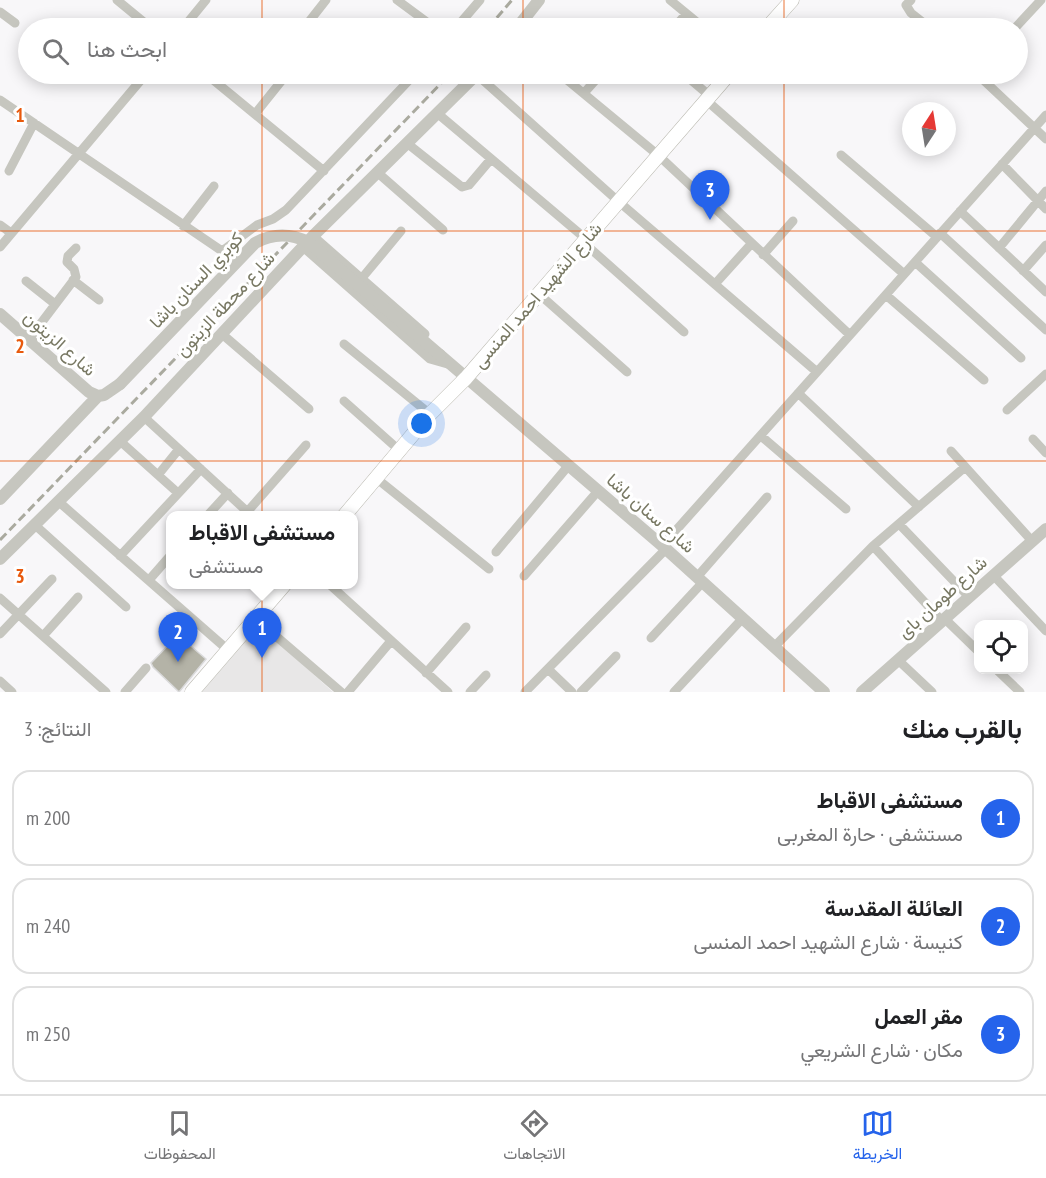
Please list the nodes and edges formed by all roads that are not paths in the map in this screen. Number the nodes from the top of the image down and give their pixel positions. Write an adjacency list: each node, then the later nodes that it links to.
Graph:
1 (117, 0): 13 (street)
2 (206, 0): 14 (street)
3 (326, 0): 15 (street)
4 (397, 0): 16 (street)
5 (480, 0): 17 (street)
6 (539, 0): 18 (street)
7 (670, 0): 12 (street)
8 (792, 0): 21 (main road)
9 (911, 0): 22 (street)
10 (1041, 0): 23 (street)
11 (0, 12): 24 (street)
12 (686, 14): 19 (street); 20 (street)
13 (139, 18)
14 (191, 18)
15 (312, 18)
16 (421, 18)
17 (465, 18)
18 (525, 18)
19 (683, 18)
20 (691, 18)
21 (776, 18)
22 (917, 18)
23 (1024, 18)
24 (15, 23)
25 (138, 84): 46 (street)
26 (218, 84): 40 (street)
27 (278, 84): 40 (street)
28 (406, 84): 52 (street)
29 (467, 84): 39 (street, شارع محطة الزيتون)
30 (488, 84): 56 (street)
31 (573, 84): 36 (street)
32 (592, 84): 36 (street)
33 (694, 84): 37 (street)
34 (720, 84): 37 (main road, شارع الشهيد احمد المنسى)
35 (988, 84): 43 (street)
36 (584, 93): 48 (street)
37 (708, 98): 48 (main road, شارع الشهيد احمد المنسى); 78 (street)
38 (0, 100): 42 (street)
39 (438, 113): 45 (street, شارع محطة الزيتون); 49 (street)
40 (255, 114): 52 (street)
41 (1046, 115): 43 (street)
42 (34, 123): 46 (street); 51 (street)
43 (1034, 128): 44 (street); 50 (street)
44 (1046, 139)
45 (408, 144): 49 (street); 53 (street, شارع محطة الزيتون)
46 (79, 154): 62 (street); 65 (street)
47 (841, 154): 66 (street)
48 (658, 155): 56 (main road, شارع الشهيد احمد المنسى); 69 (street)
49 (491, 159): 68 (street)
50 (1002, 164): 57 (street); 59 (street)
51 (9, 171)
52 (324, 171): 62 (street)
53 (378, 173): 63 (street); 67 (street, شارع محطة الزيتون)
54 (214, 186): 62 (street)
55 (1046, 191): 57 (street)
56 (618, 201): 68 (main road, شارع الشهيد احمد المنسى); 82 (street)
57 (1038, 201): 58 (street); 74 (street)
58 (1046, 209)
59 (960, 211): 66 (street); 74 (street)
60 (793, 221): 75 (street)
61 (0, 225): 65 (street)
62 (183, 226)
63 (443, 230)
64 (401, 231): 79 (street)
65 (11, 233): 71 (street)
66 (939, 235): 76 (street); 89 (street)
67 (313, 236): 72 (street, شارع محطة الزيتون); 79 (street, شارع سنان باشا)
68 (584, 241): 84 (main road, شارع الشهيد احمد المنسى); 90 (street)
69 (752, 243): 75 (street); 82 (street)
70 (1046, 245): 77 (street)
71 (0, 247)
72 (303, 247): 91 (street, شارع محطة الزيتون); 97 (street, شارع سنان باشا)
73 (76, 248): 80 (street)
74 (999, 248): 77 (street)
75 (763, 255): 92 (street)
76 (915, 262): 78 (street); 96 (street)
77 (1023, 271): 83 (street)
78 (904, 274): 85 (street)
79 (362, 278): 97 (street, شارع سنان باشا)
80 (73, 280): 86 (street); 87 (street)
81 (26, 281): 87 (street)
82 (715, 285): 99 (street)
83 (1046, 292)
84 (539, 294): 98 (street); 101 (main road, شارع الشهيد احمد المنسى)
85 (886, 295): 92 (street); 102 (street)
86 (99, 300)
87 (55, 304): 93 (street)
88 (0, 314): 93 (street, شارع الزيتون)
89 (1046, 330)
90 (684, 332)
91 (222, 334): 106 (street); 109 (street, شارع محطة الزيتون)
92 (850, 335): 99 (street)
93 (29, 339): 104 (street, شارع الزيتون)
94 (344, 344): 108 (street)
95 (440, 355): 97 (street, شارع سنان باشا); 104 (street, كوبري السنان باشا, bridge)
96 (1021, 358)
97 (451, 365): 101 (street, شارع سنان باشا)
98 (627, 372)
99 (817, 372): 103 (street)
100 (1046, 374): 107 (street)
101 (466, 378): 108 (main road, شارع الشهيد احمد المنسى); 118 (street, شارع سنان باشا)
102 (984, 380)
103 (798, 393): 110 (street); 129 (street)
104 (98, 396): 126 (street)
105 (344, 401): 115 (street)
106 (309, 409)
107 (1007, 410)
108 (430, 414): 115 (main road, شارع الشهيد احمد المنسى)
109 (144, 417): 112 (street, شارع محطة الزيتون); 114 (street)
110 (760, 436): 130 (street); 140 (street)
111 (1033, 439): 117 (street)
112 (120, 441): 121 (street); 128 (street, شارع محطة الزيتون)
113 (306, 445): 133 (street)
114 (179, 450): 120 (street); 121 (street)
115 (399, 450): 122 (main road, شارع الشهيد احمد المنسى)
116 (951, 451): 119 (street)
117 (1046, 453)
118 (569, 465): 123 (street, شارع سنان باشا); 141 (street)
119 (965, 466): 129 (street); 138 (street)
120 (201, 469): 124 (street); 125 (street)
121 (158, 475): 124 (street)
122 (376, 478): 134 (main road, شارع الشهيد احمد المنسى); 145 (street)
123 (598, 491): 140 (street, شارع سنان باشا); 147 (street)
124 (178, 493): 142 (street)
125 (228, 493): 131 (street); 132 (street)
126 (1, 496)
127 (767, 497): 150 (street)
128 (59, 502): 136 (street, شارع محطة الزيتون); 142 (street)
129 (919, 507): 135 (street)
130 (846, 509)
131 (212, 511)
132 (248, 511)
133 (252, 511)
134 (348, 511)
135 (899, 524): 139 (street); 154 (street)
136 (35, 525): 143 (street, شارع محطة الزيتون); 156 (street)
137 (1046, 529): 138 (street, شارع طومان باى)
138 (1032, 541): 146 (street, شارع طومان باى)
139 (873, 546): 160 (street); 167 (street)
140 (664, 547): 150 (street, شارع سنان باشا); 173 (street)
141 (496, 552)
142 (120, 556): 149 (street)
143 (0, 559)
144 (166, 561): 149 (street)
145 (489, 569)
146 (993, 575): 154 (street, شارع طومان باى); 162 (street)
147 (524, 576)
148 (52, 579): 157 (street)
149 (148, 580): 169 (street)
150 (700, 580): 159 (street, شارع سنان باشا); 165 (street)
151 (282, 589): 158 (main road)
152 (334, 589): 166 (street)
153 (78, 597): 164 (street)
154 (969, 597): 160 (street, شارع طومان باى)
155 (0, 598): 157 (street)
156 (126, 607)
157 (18, 615): 163 (street); 164 (street)
158 (256, 619): 169 (main road); 182 (street)
159 (742, 619): 167 (street, شارع سنان باشا); 189 (street)
160 (944, 620): 168 (street); 171 (street, شارع طومان باى)
161 (466, 627): 174 (street)
162 (1046, 632)
163 (0, 634)
164 (43, 636): 179 (street)
165 (651, 638)
166 (392, 641): 174 (street); 183 (street)
167 (774, 647): 190 (street, شارع سنان باشا)
168 (974, 647)
169 (228, 650): 181 (main road)
170 (616, 656): 188 (street)
171 (898, 660): 191 (street, شارع طومان باى); 192 (street)
172 (146, 668): 180 (street)
173 (548, 669): 186 (street); 187 (street)
174 (426, 673): 184 (street)
175 (1002, 674): 193 (street)
176 (486, 675): 185 (street)
177 (0, 681): 178 (street)
178 (12, 692)
179 (106, 692)
180 (126, 692)
181 (192, 692)
182 (341, 692)
183 (348, 692)
184 (448, 692)
185 (470, 692)
186 (525, 692)
187 (572, 692)
188 (580, 692)
189 (674, 692)
190 (824, 692)
191 (862, 692)
192 (932, 692)
193 (1020, 692)

